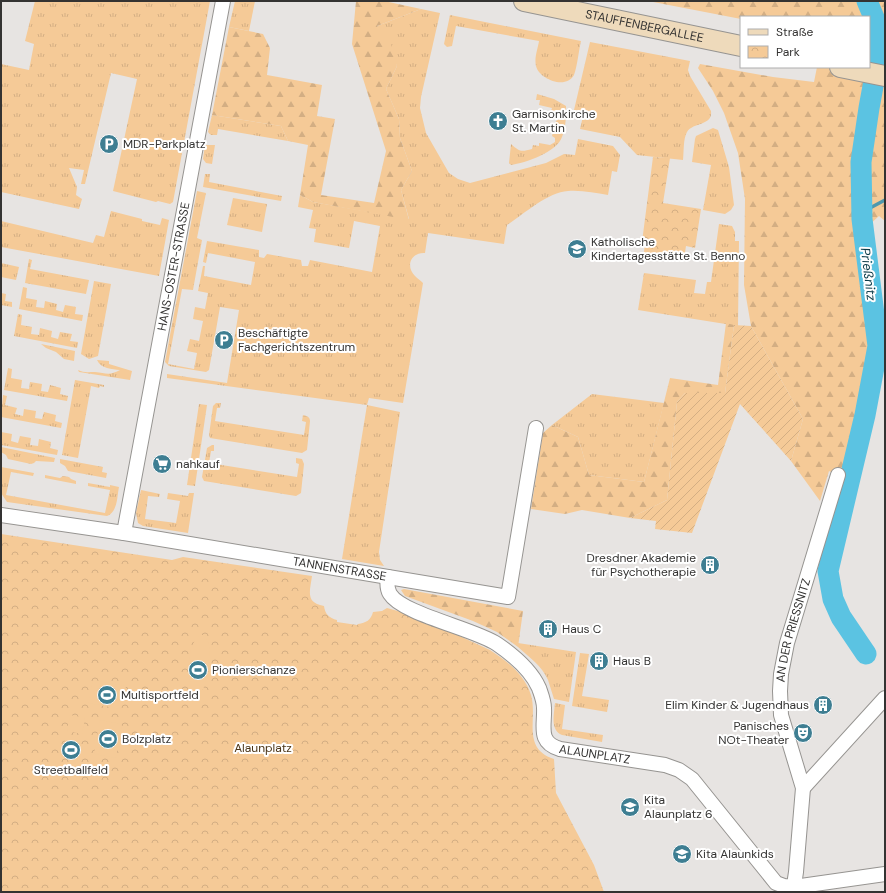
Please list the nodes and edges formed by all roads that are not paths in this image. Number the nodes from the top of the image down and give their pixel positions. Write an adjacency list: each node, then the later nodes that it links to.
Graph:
1 (223, 1): 9 (street, HANS-OSTER-STRASSE)
2 (524, 1): 3 (main road, STAUFFENBERGALLEE)
3 (740, 46)
4 (845, 68): 5 (main road)
5 (885, 76)
6 (536, 428): 10 (street, TANNENSTRASSE)
7 (838, 476): 12 (street, AN DER PRIESSNITZ)
8 (1, 515): 9 (street, TANNENSTRASSE)
9 (124, 533): 10 (street, TANNENSTRASSE)
10 (388, 577): 14 (street, ALAUNPLATZ)
11 (885, 698): 12 (street)
12 (803, 788): 14 (street)
13 (885, 874): 14 (street)
14 (793, 889)

